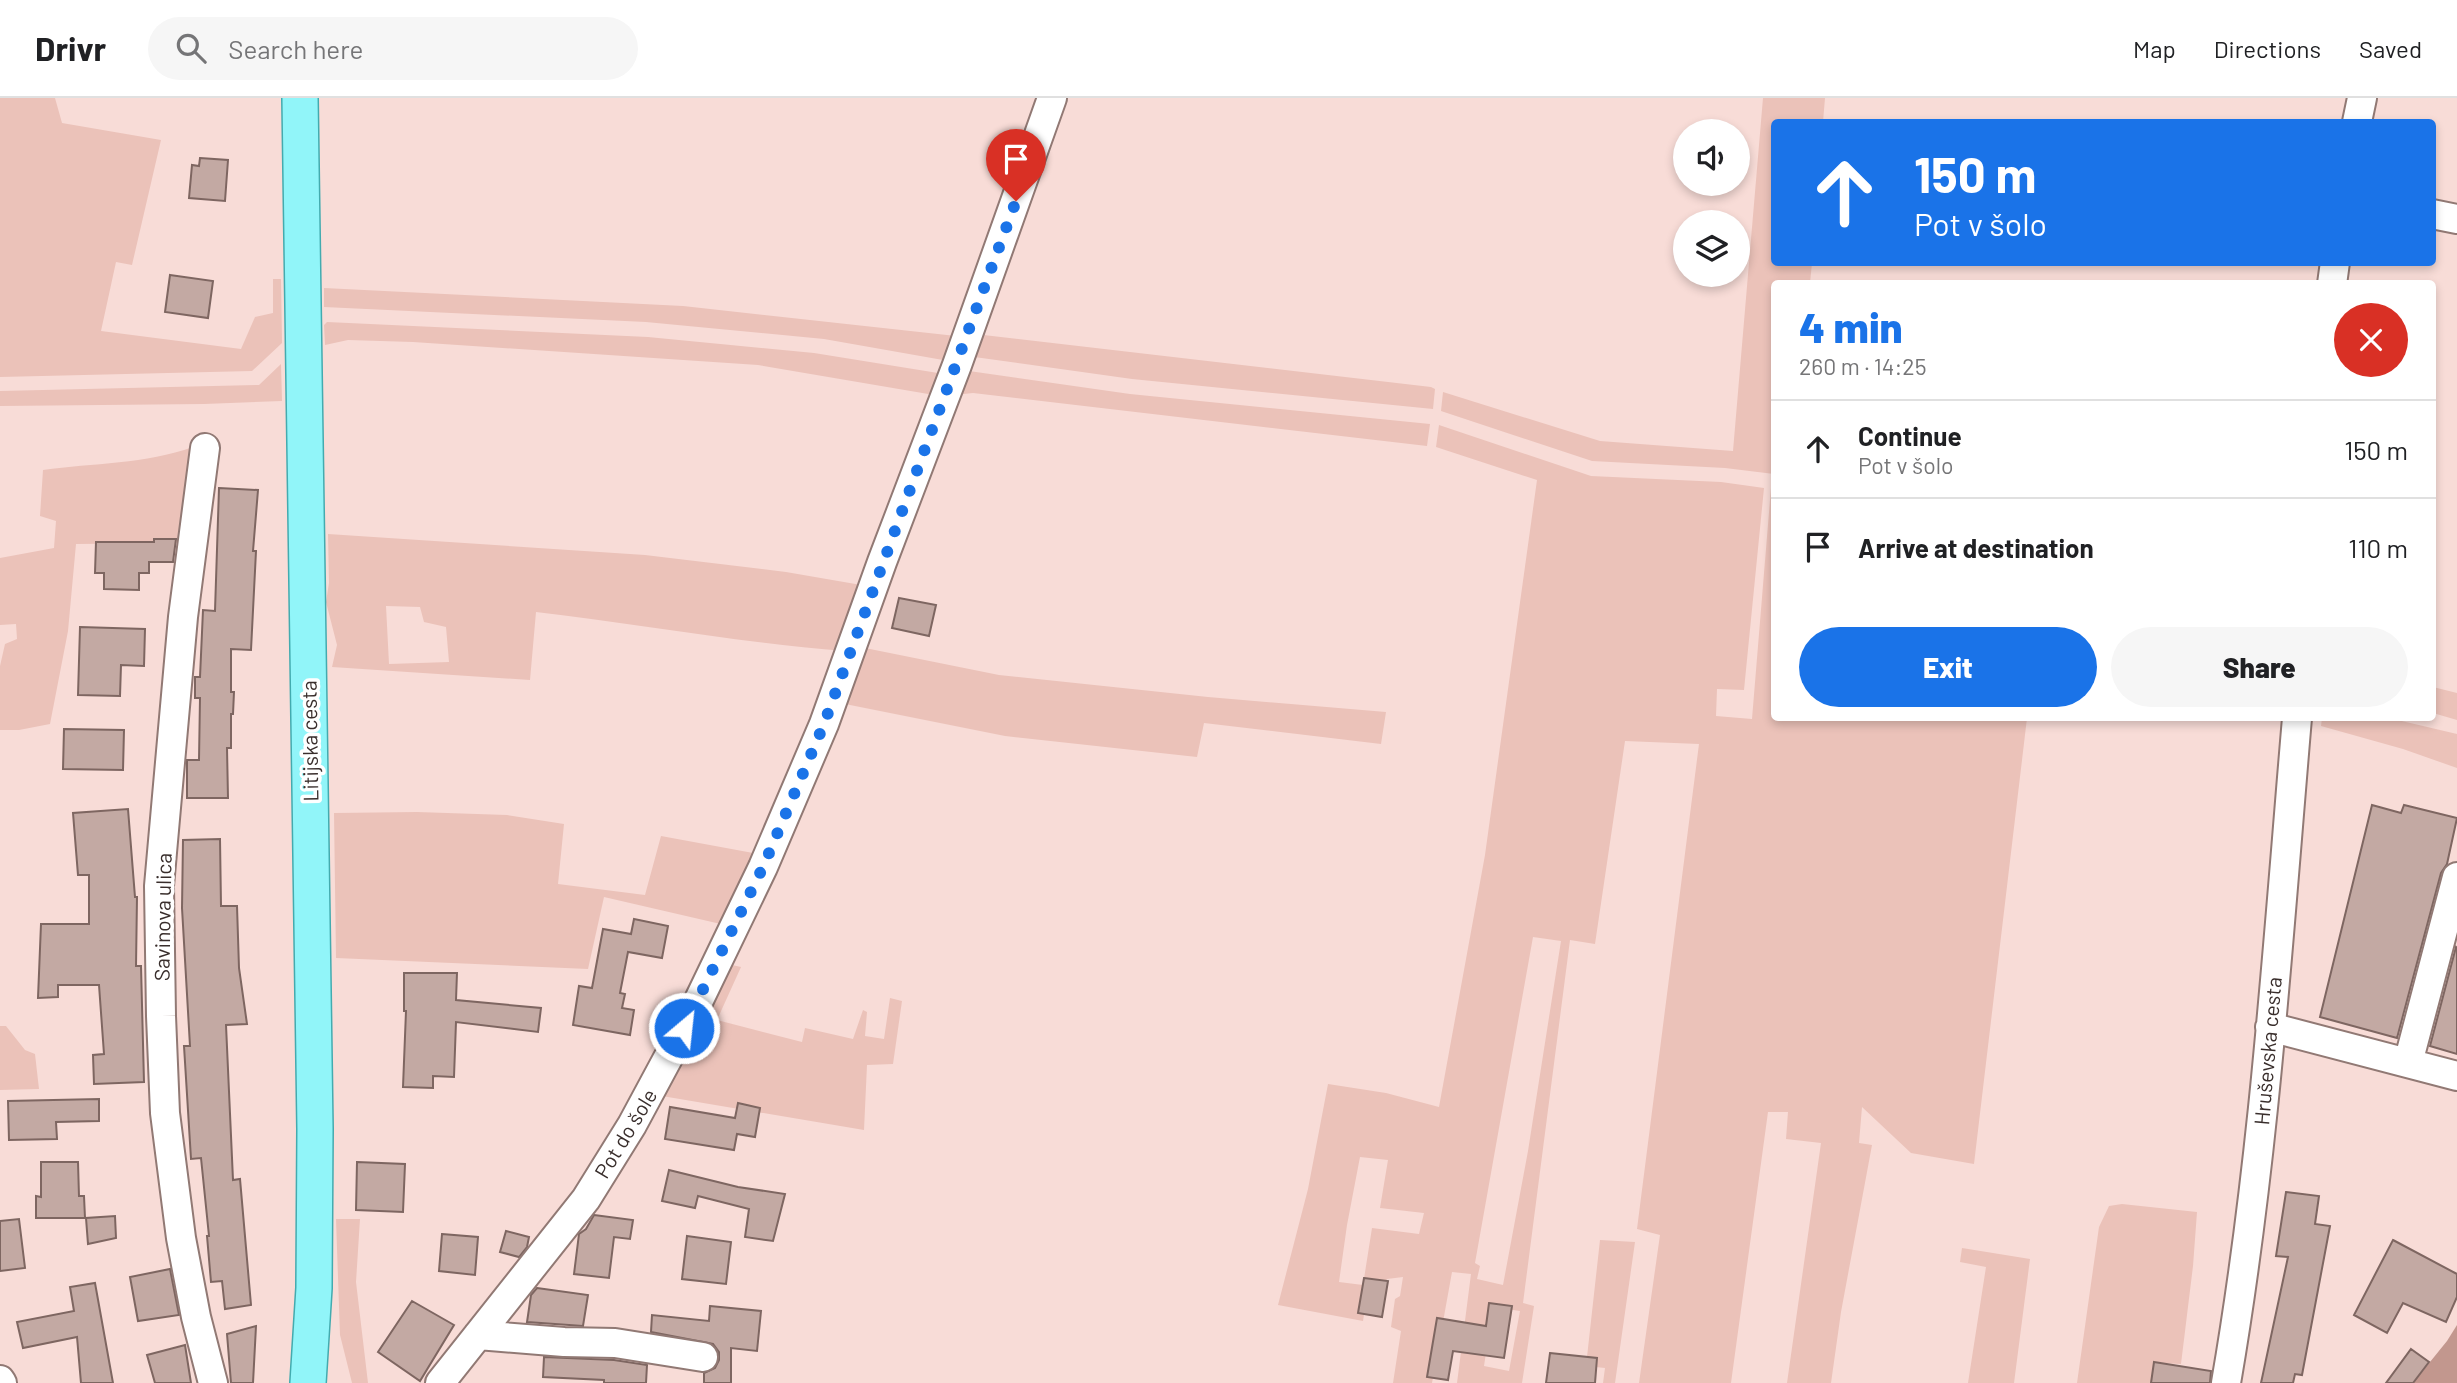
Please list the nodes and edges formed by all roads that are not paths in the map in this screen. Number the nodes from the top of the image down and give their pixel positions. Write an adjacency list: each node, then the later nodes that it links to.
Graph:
1 (300, 98): 16 (main road, Litijska cesta)
2 (1052, 98): 13 (street, Pot do šole)
3 (2362, 98): 4 (street)
4 (2358, 119)
5 (2436, 215): 6 (street)
6 (2457, 219)
7 (205, 448): 15 (street, Savinova ulica)
8 (2297, 721): 10 (street, Hruševska cesta)
9 (2457, 877): 11 (street)
10 (2270, 1027): 11 (street); 18 (street, Hruševska cesta)
11 (2408, 1063): 12 (street)
12 (2457, 1076)
13 (478, 1335): 14 (street); 17 (street, Pot do šole)
14 (702, 1357)
15 (213, 1383)
16 (308, 1383)
17 (440, 1383)
18 (2226, 1383)

